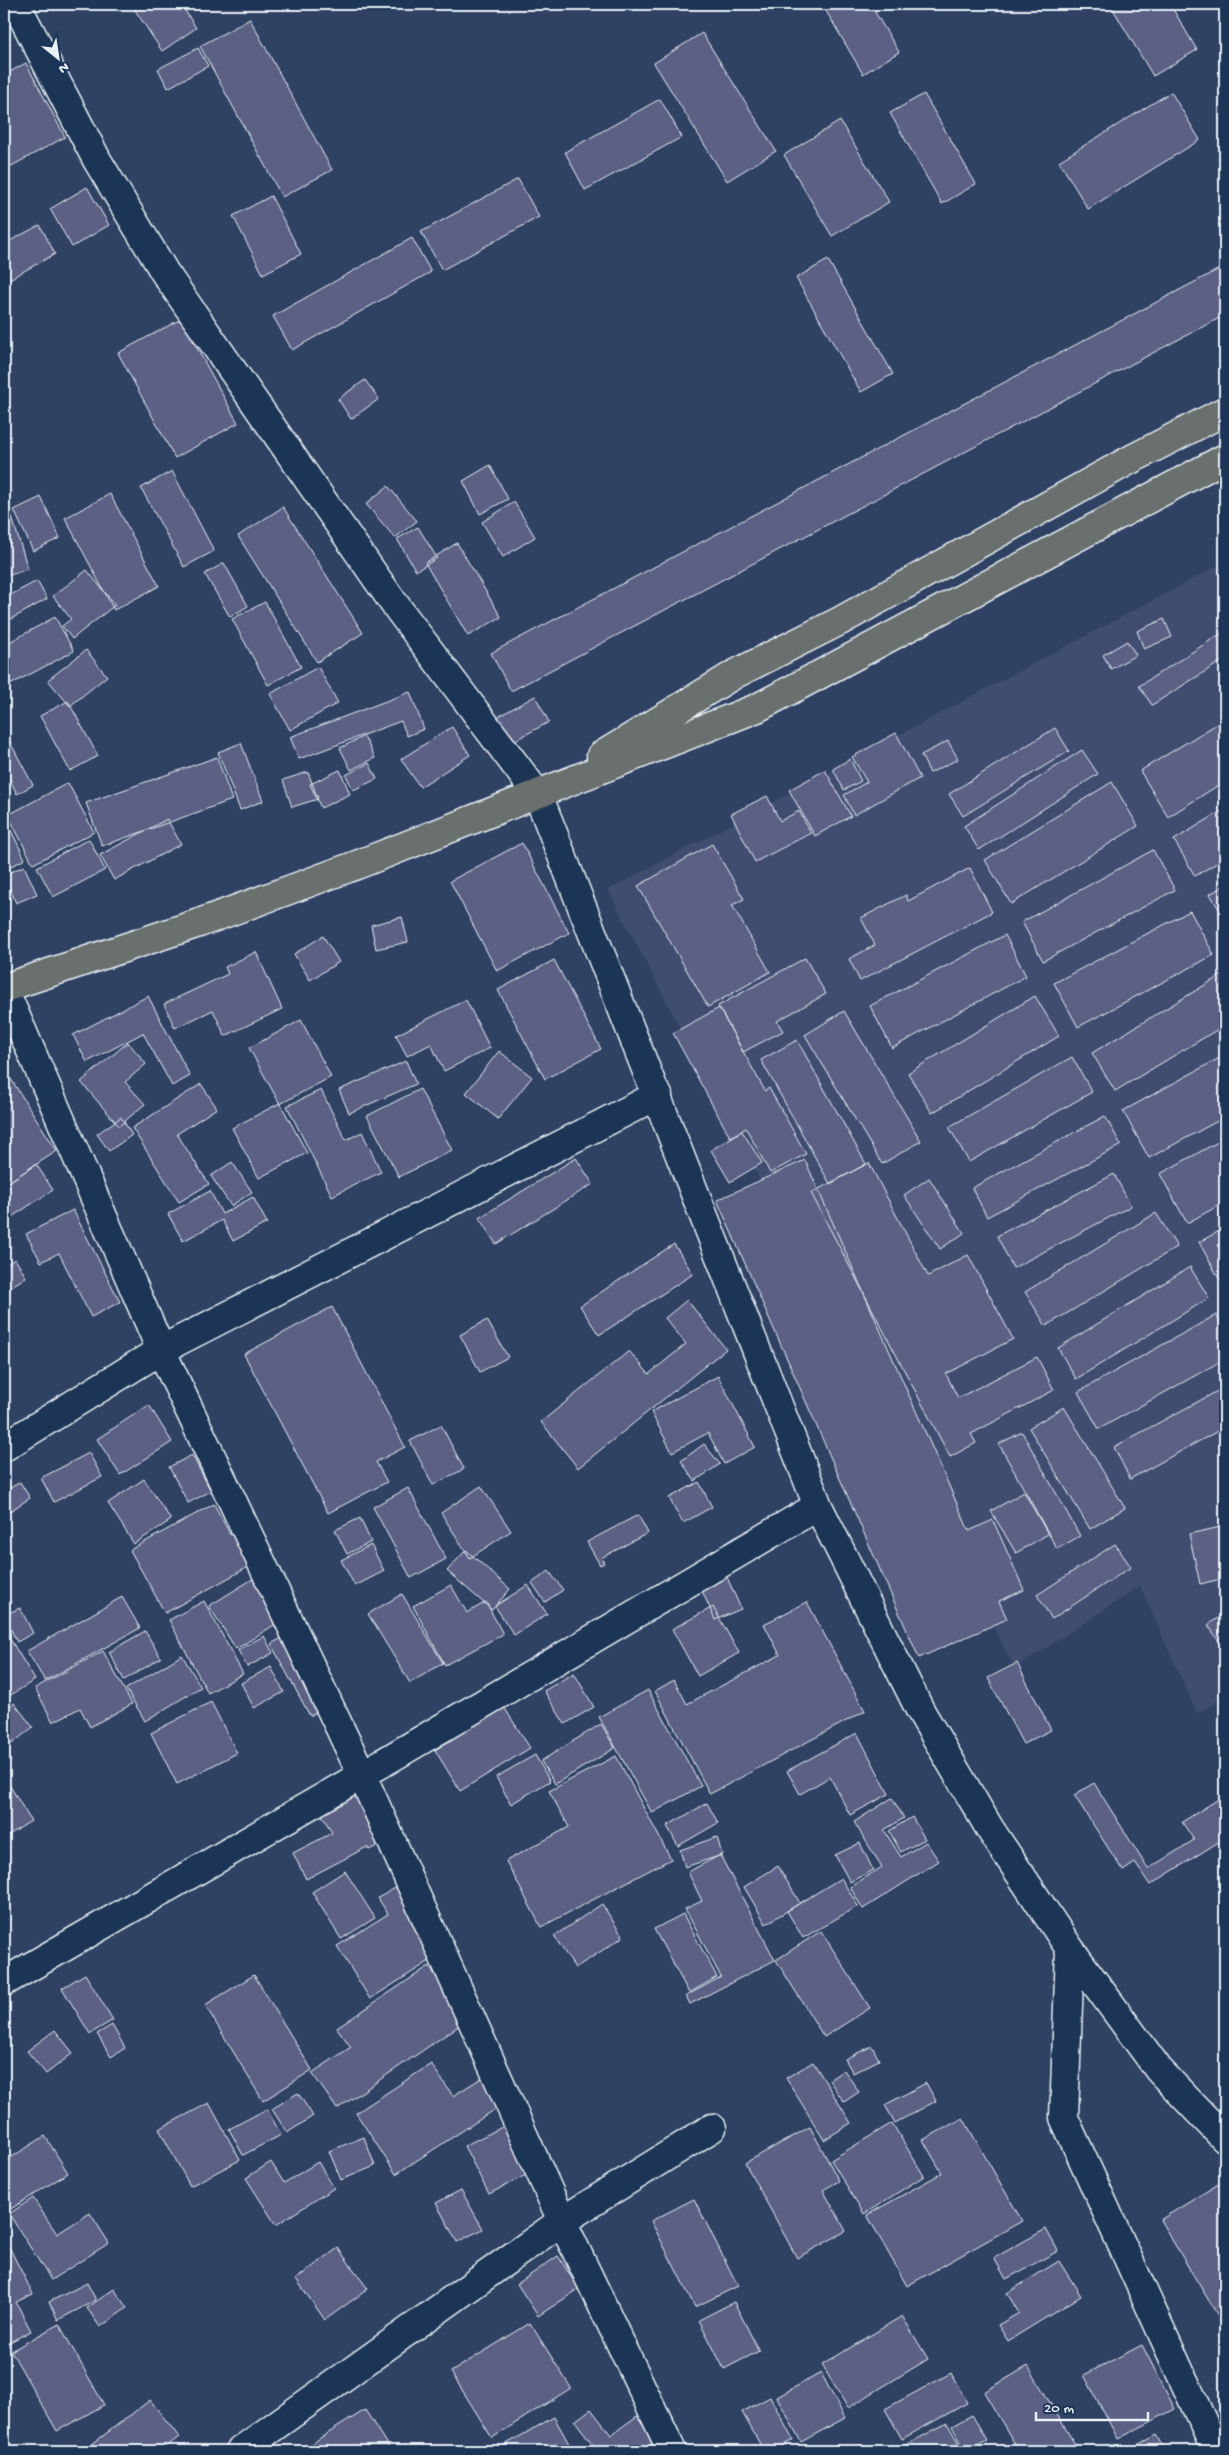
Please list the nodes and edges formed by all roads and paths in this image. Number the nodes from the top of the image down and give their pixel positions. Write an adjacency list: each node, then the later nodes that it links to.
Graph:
1 (16, 4): 4 (street)
2 (1225, 411): 4 (main road)
3 (1225, 458): 4 (main road)
4 (538, 795): 5 (main road); 6 (street)
5 (4, 988): 7 (street)
6 (658, 1095): 7 (street); 9 (street)
7 (161, 1350): 8 (street); 10 (street)
8 (4, 1447)
9 (818, 1506): 10 (street); 11 (street)
10 (362, 1775): 12 (street); 15 (street)
11 (1070, 1949): 14 (street); 16 (street)
12 (4, 1982)
13 (712, 2128): 15 (street)
14 (1225, 2139)
15 (562, 2221): 17 (street); 18 (street)
16 (1217, 2438)
17 (240, 2451)
18 (672, 2451)

